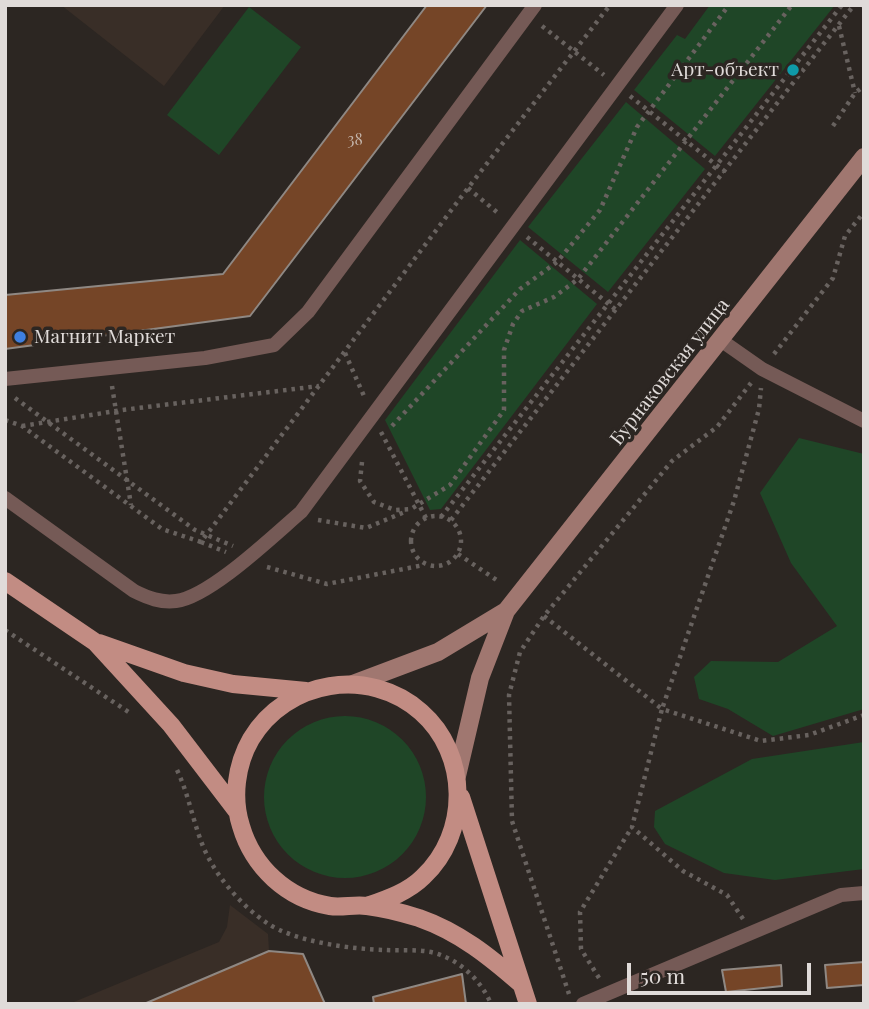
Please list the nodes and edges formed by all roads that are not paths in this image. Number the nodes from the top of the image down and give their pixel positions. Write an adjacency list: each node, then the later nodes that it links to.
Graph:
1 (535, 5): 5 (lane)
2 (677, 5): 7 (lane)
3 (864, 157): 4 (main road, Бурнаковская улица)
4 (722, 341): 6 (lane); 9 (main road, Бурнаковская улица)
5 (5, 379)
6 (864, 421)
7 (5, 498)
8 (5, 581): 10 (main road)
9 (506, 611): 11 (main road); 13 (main road)
10 (95, 642): 12 (main road); 14 (main road)
11 (353, 684): 12 (main road); 13 (main road)
12 (306, 691): 14 (main road)
13 (458, 784): 16 (main road); 17 (main road)
14 (236, 810): 16 (main road)
15 (864, 893): 19 (lane)
16 (367, 906): 17 (main road)
17 (521, 984): 18 (main road)
18 (528, 1004)
19 (583, 1004)

